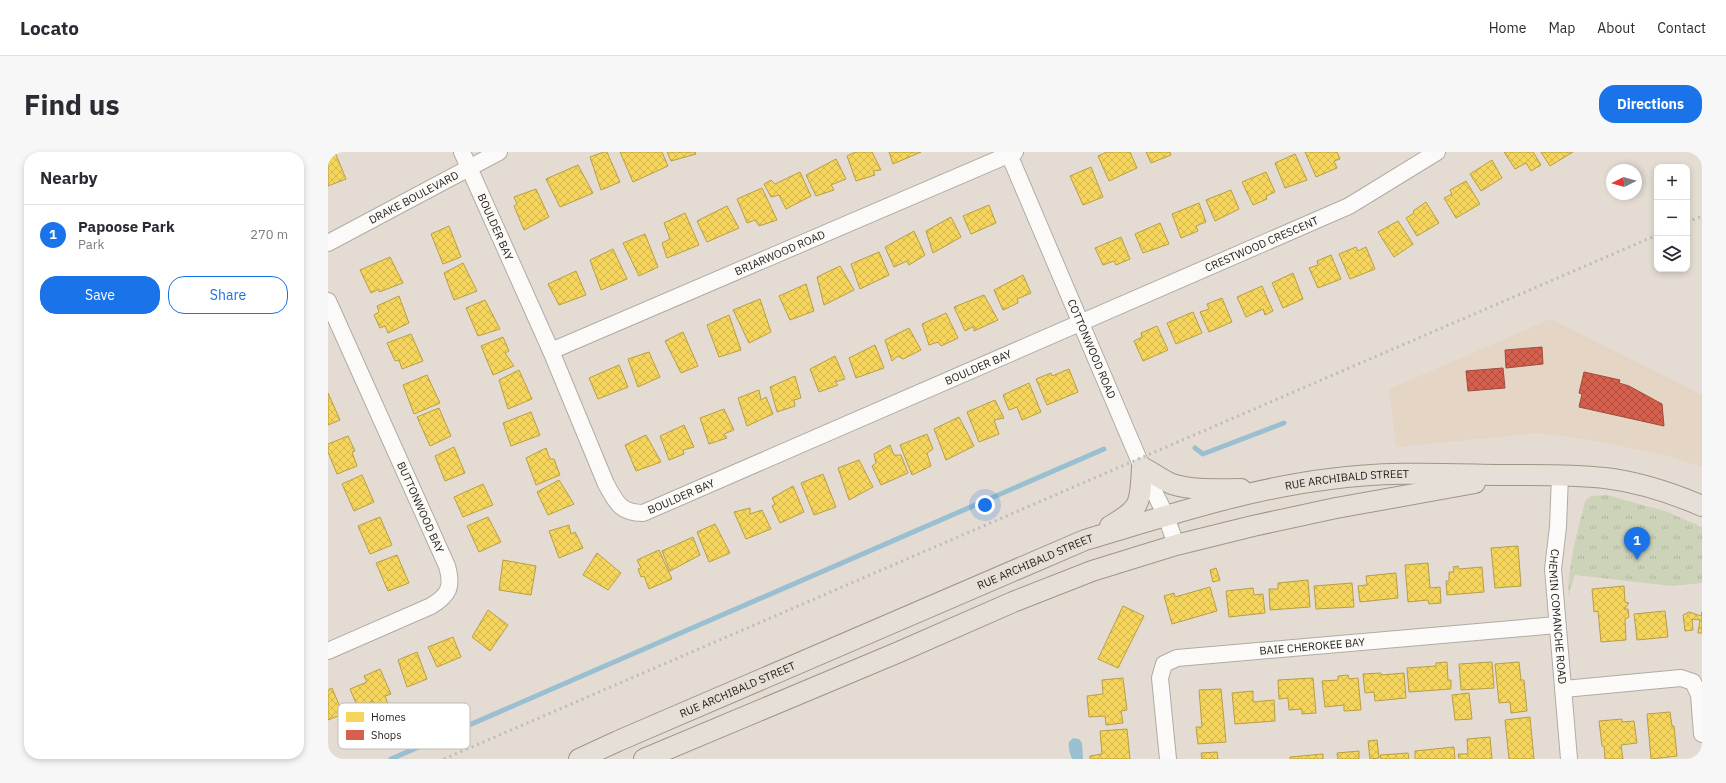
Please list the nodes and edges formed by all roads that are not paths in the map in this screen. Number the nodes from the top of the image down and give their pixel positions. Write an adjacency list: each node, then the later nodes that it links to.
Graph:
1 (462, 152): 5 (street, BOULDER BAY)
2 (499, 152): 5 (street, DRAKE BOULEVARD)
3 (1437, 152): 8 (street, CRESTWOOD CRESCENT)
4 (1011, 153): 8 (street, COTTONWOOD ROAD); 9 (street, BRIARWOOD ROAD)
5 (469, 169): 6 (street, DRAKE BOULEVARD); 9 (street, BOULDER BAY)
6 (328, 243)
7 (328, 301): 19 (street, BUTTONWOOD BAY)
8 (1081, 323): 9 (street, BOULDER BAY); 10 (street, COTTONWOOD ROAD)
9 (551, 351)
10 (1142, 467): 13 (main road); 15 (street, COTTONWOOD ROAD); 16 (main road)
11 (1520, 475): 12 (main road, RUE ARCHIBALD STREET); 13 (main road, RUE ARCHIBALD STREET); 17 (main road, RUE ARCHIBALD STREET)
12 (1560, 475): 14 (main road, RUE ARCHIBALD STREET); 18 (street, CHEMIN COMANCHE ROAD)
13 (1268, 490): 15 (main road, RUE ARCHIBALD STREET)
14 (1702, 506)
15 (1166, 516): 16 (main road, RUE ARCHIBALD STREET); 17 (street, COTTONWOOD ROAD)
16 (1085, 540): 22 (main road, RUE ARCHIBALD STREET)
17 (1176, 545): 23 (main road, RUE ARCHIBALD STREET)
18 (1557, 625): 20 (street, CHEMIN COMANCHE ROAD); 24 (street, BAIE CHEROKEE BAY)
19 (328, 651)
20 (1564, 689): 21 (street); 25 (street, CHEMIN COMANCHE ROAD)
21 (1702, 734)
22 (579, 759)
23 (644, 759)
24 (1168, 759)
25 (1569, 759)

